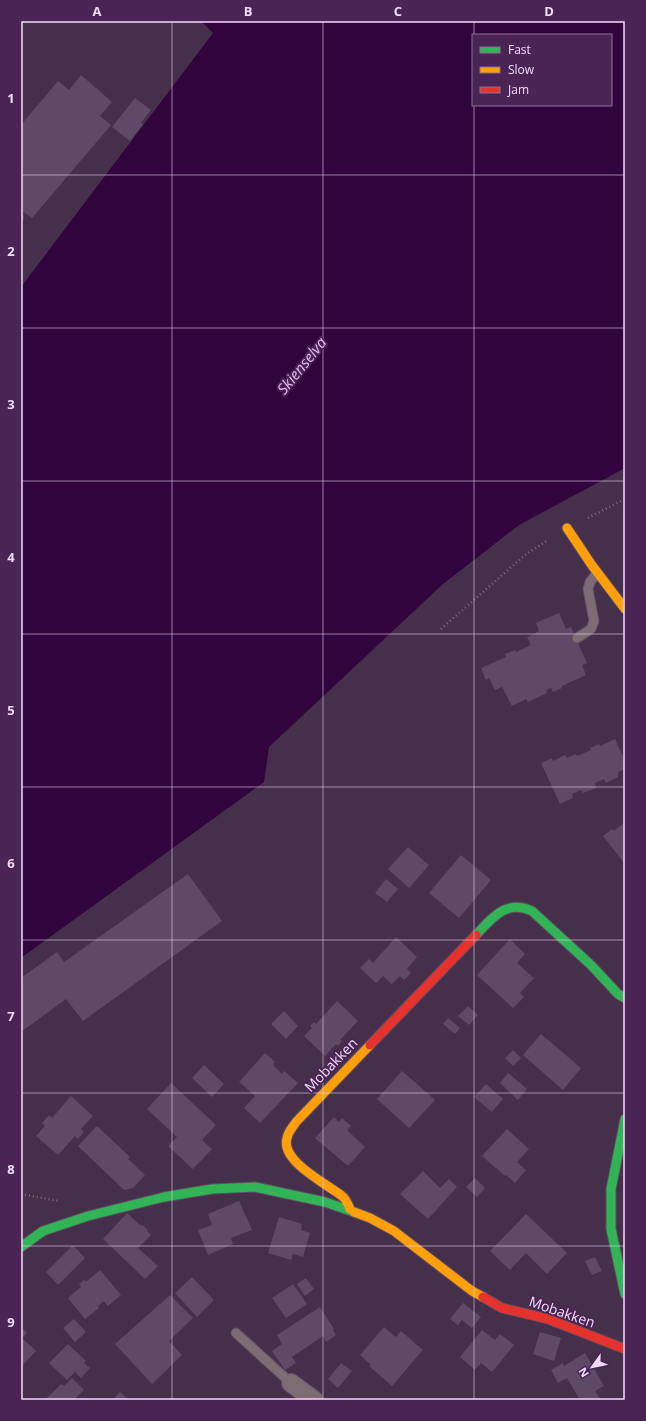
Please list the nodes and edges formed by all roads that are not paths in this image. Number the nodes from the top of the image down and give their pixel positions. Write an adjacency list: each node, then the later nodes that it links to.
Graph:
1 (567, 528): 2 (street)
2 (597, 573): 3 (street); 4 (lane)
3 (625, 609)
4 (577, 638)
5 (625, 998): 7 (street, Mobakken)
6 (625, 1119): 9 (street)
7 (350, 1210): 8 (street, Mobakken); 11 (street, Mobakken)
8 (21, 1247)
9 (625, 1294)
10 (236, 1333): 12 (lane)
11 (625, 1349)
12 (291, 1383): 13 (street)
13 (314, 1400)

